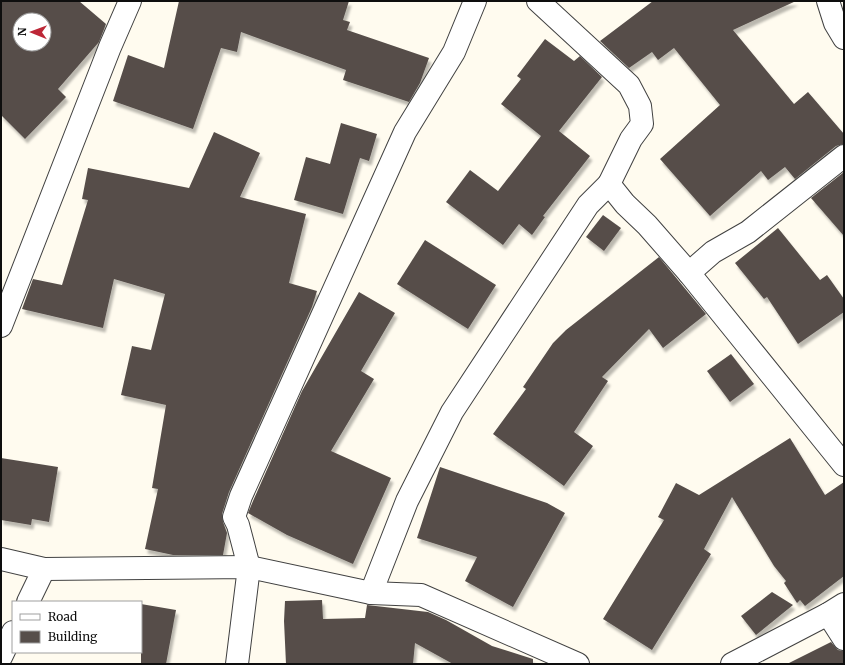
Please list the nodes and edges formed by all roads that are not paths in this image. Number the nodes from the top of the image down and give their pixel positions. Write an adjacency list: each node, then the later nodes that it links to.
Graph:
1 (130, 1): 9 (street)
2 (475, 1): 12 (street)
3 (538, 1): 7 (street)
4 (828, 1): 5 (street)
5 (844, 38)
6 (844, 156): 8 (street)
7 (609, 184): 8 (street); 14 (street)
8 (689, 273): 10 (street)
9 (1, 326)
10 (844, 465)
11 (1, 559): 13 (street)
12 (248, 567): 13 (street); 14 (street); 20 (street)
13 (44, 569): 15 (street)
14 (371, 593): 21 (street)
15 (28, 601)
16 (836, 609): 18 (street); 22 (street)
17 (12, 634): 19 (street)
18 (844, 639)
19 (1, 657)
20 (237, 664)
21 (576, 664)
22 (732, 664)

